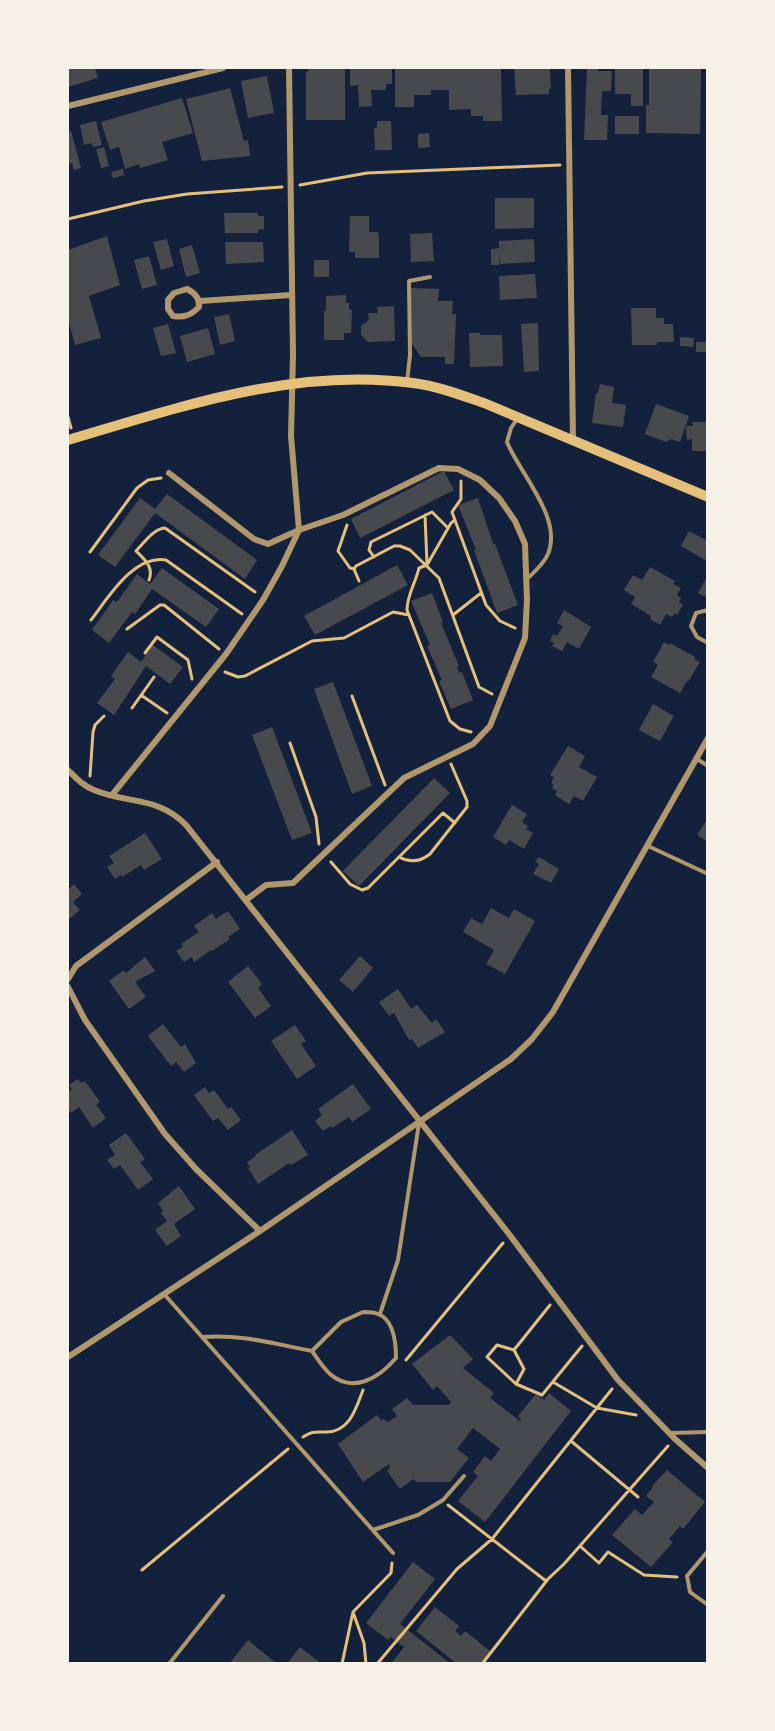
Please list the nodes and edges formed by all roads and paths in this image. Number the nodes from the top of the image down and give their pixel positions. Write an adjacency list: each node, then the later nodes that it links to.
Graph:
1 (223, 68): 4 (street)
2 (288, 68): 6 (street)
3 (568, 68): 5 (street)
4 (68, 106)
5 (570, 165): 6 (path); 14 (street)
6 (290, 186): 7 (path); 9 (street)
7 (68, 219)
8 (430, 277): 12 (lane)
9 (291, 295): 10 (street); 11 (street)
10 (200, 301): 10 (street)
11 (292, 383): 12 (main road); 15 (main road); 23 (street)
12 (407, 383): 13 (main road)
13 (519, 416): 14 (main road); 29 (lane)
14 (573, 439): 18 (main road)
15 (68, 440)
16 (462, 471): 19 (street); 21 (path); 29 (street)
17 (169, 473): 23 (street); 24 (path)
18 (708, 497)
19 (343, 515): 23 (street); 28 (path)
20 (426, 515): 22 (path); 25 (path); 27 (path)
21 (455, 520): 22 (path); 32 (path)
22 (448, 528): 27 (path)
23 (299, 530): 33 (street)
24 (90, 552)
25 (374, 557): 27 (path); 28 (path)
26 (147, 562): 30 (path); 33 (path); 37 (path); 38 (path)
27 (427, 565): 35 (path); 36 (path)
28 (354, 569): 31 (path)
29 (526, 579): 40 (street)
30 (149, 580)
31 (359, 581)
32 (482, 593): 36 (path); 40 (path)
33 (263, 600): 38 (street)
34 (708, 610): 41 (lane)
35 (409, 615): 44 (path); 55 (path)
36 (453, 615): 51 (path)
37 (91, 620)
38 (249, 620): 43 (street)
39 (127, 629): 43 (path)
40 (525, 630): 51 (street)
41 (708, 643)
42 (145, 653): 48 (path)
43 (226, 654): 44 (street)
44 (216, 667): 48 (street)
45 (145, 677): 47 (path)
46 (154, 677): 47 (path)
47 (150, 681): 49 (path)
48 (200, 686): 54 (street)
49 (141, 695): 52 (path); 54 (path)
50 (352, 696): 63 (path)
51 (501, 700): 55 (street)
52 (132, 708)
53 (104, 716): 62 (path)
54 (173, 718): 64 (street)
55 (478, 738): 58 (street)
56 (708, 738): 59 (street)
57 (290, 742): 67 (path)
58 (449, 757): 63 (street); 68 (path)
59 (696, 759): 60 (lane); 66 (street)
60 (708, 766)
61 (68, 770): 62 (street)
62 (89, 788): 64 (street)
63 (390, 791): 67 (street)
64 (112, 795): 69 (street)
65 (455, 823): 68 (path)
66 (648, 846): 70 (lane); 74 (street)
67 (325, 853): 68 (path); 71 (street)
68 (399, 857)
69 (217, 862): 71 (street); 72 (street)
70 (708, 874)
71 (246, 900): 74 (street)
72 (68, 979)
73 (68, 987): 75 (street)
74 (419, 1123): 75 (street); 76 (street); 79 (lane)
75 (260, 1231): 77 (street)
76 (509, 1234): 78 (street); 85 (path)
77 (164, 1294): 80 (lane); 84 (street)
78 (557, 1296): 81 (street); 82 (path)
79 (380, 1314): 83 (lane); 85 (lane)
80 (203, 1337): 83 (lane); 96 (lane)
81 (588, 1339): 86 (street); 87 (path)
82 (514, 1350): 89 (path); 89 (path)
83 (312, 1351): 88 (lane)
84 (68, 1357)
85 (396, 1358): 88 (lane)
86 (618, 1380): 90 (path); 91 (street)
87 (553, 1382): 89 (path); 90 (path)
88 (365, 1383): 96 (path)
89 (516, 1383)
90 (597, 1408): 91 (path); 95 (path)
91 (656, 1419): 93 (street)
92 (708, 1432): 93 (lane)
93 (669, 1433): 94 (street)
94 (675, 1439): 97 (street); 99 (path)
95 (571, 1440): 99 (path); 103 (path)
96 (296, 1443): 102 (lane); 107 (path)
97 (708, 1468)
98 (464, 1476): 101 (lane)
99 (629, 1490): 100 (path); 104 (path)
100 (638, 1497)
101 (443, 1500): 102 (lane); 103 (path)
102 (373, 1530): 106 (lane)
103 (492, 1539): 109 (path); 116 (path)
104 (580, 1546): 108 (path); 109 (path)
105 (708, 1551): 108 (lane)
106 (393, 1553): 112 (path)
107 (142, 1570)
108 (687, 1576): 111 (lane)
109 (546, 1581): 117 (path)
110 (223, 1596): 113 (lane)
111 (708, 1605)
112 (353, 1612): 114 (path); 115 (path)
113 (169, 1664)
114 (342, 1664)
115 (366, 1664)
116 (377, 1664)
117 (482, 1664)

